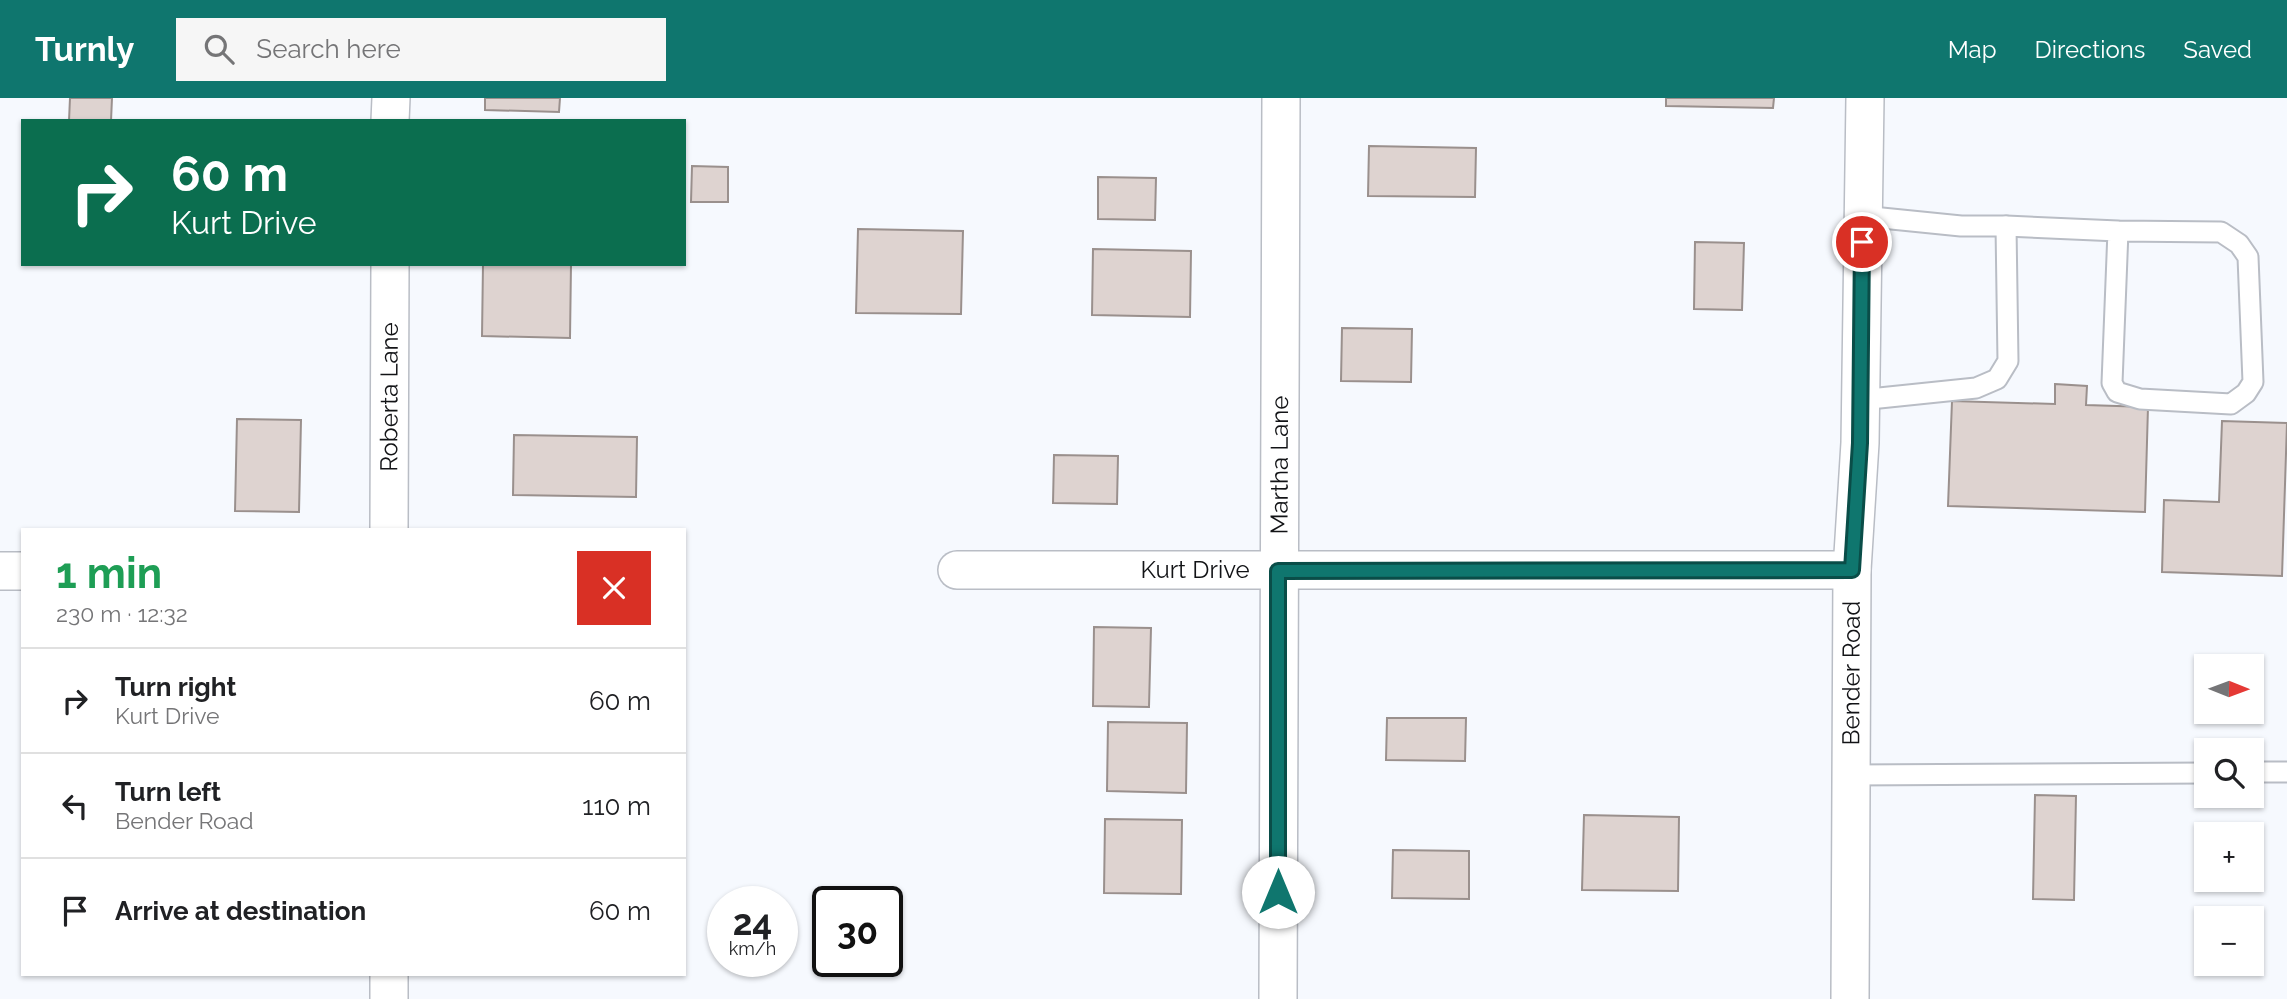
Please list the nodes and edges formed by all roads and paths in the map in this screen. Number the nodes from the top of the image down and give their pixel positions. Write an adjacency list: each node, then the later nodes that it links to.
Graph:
1 (391, 98): 4 (street)
2 (1281, 98): 15 (street, Martha Lane)
3 (1865, 98): 5 (street, Bender Road)
4 (390, 119)
5 (1862, 216): 6 (lane); 9 (street, Bender Road)
6 (2006, 226): 7 (lane); 9 (lane)
7 (2118, 231): 7 (lane)
8 (390, 266): 10 (street, Roberta Lane)
9 (1860, 400): 13 (street, Bender Road)
10 (389, 528)
11 (21, 570): 14 (street)
12 (957, 570): 15 (street, Kurt Drive)
13 (1852, 570): 15 (street, Kurt Drive); 19 (street, Bender Road)
14 (0, 571)
15 (1278, 571): 22 (street, Martha Lane)
16 (2264, 772): 17 (lane)
17 (2287, 772)
18 (2194, 773): 19 (lane)
19 (1850, 775): 23 (street, Bender Road)
20 (389, 976): 21 (street)
21 (389, 999)
22 (1278, 999)
23 (1850, 999)

